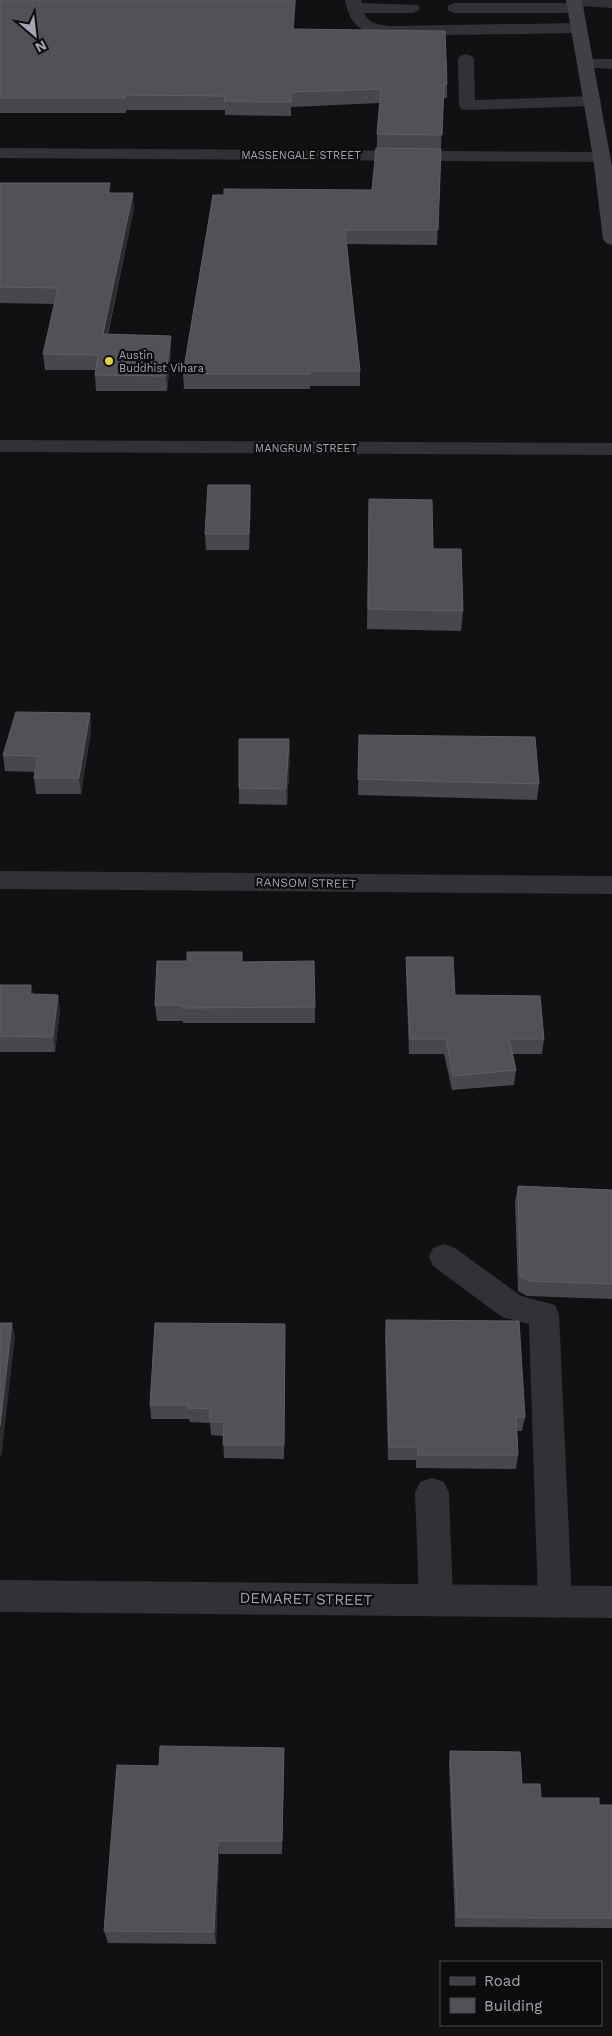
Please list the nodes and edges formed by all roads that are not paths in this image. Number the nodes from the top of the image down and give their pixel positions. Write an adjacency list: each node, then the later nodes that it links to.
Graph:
1 (575, 3): 2 (street); 5 (street); 6 (main road)
2 (612, 3)
3 (354, 4): 4 (street); 6 (street)
4 (412, 8)
5 (455, 8)
6 (580, 28): 8 (main road)
7 (466, 59): 10 (street)
8 (586, 64): 9 (street); 10 (main road)
9 (612, 64)
10 (593, 101): 12 (main road)
11 (0, 153): 12 (street, MASSENGALE STREET)
12 (607, 157): 13 (main road)
13 (612, 239)
14 (0, 446): 15 (street, MANGRUM STREET)
15 (612, 449)
16 (0, 880): 17 (street, RANSOM STREET)
17 (612, 886)
18 (444, 1257): 22 (street)
19 (432, 1493): 21 (street)
20 (0, 1596): 21 (street, DEMARET STREET)
21 (436, 1600): 22 (street, DEMARET STREET)
22 (555, 1602): 23 (street, DEMARET STREET)
23 (612, 1602)

